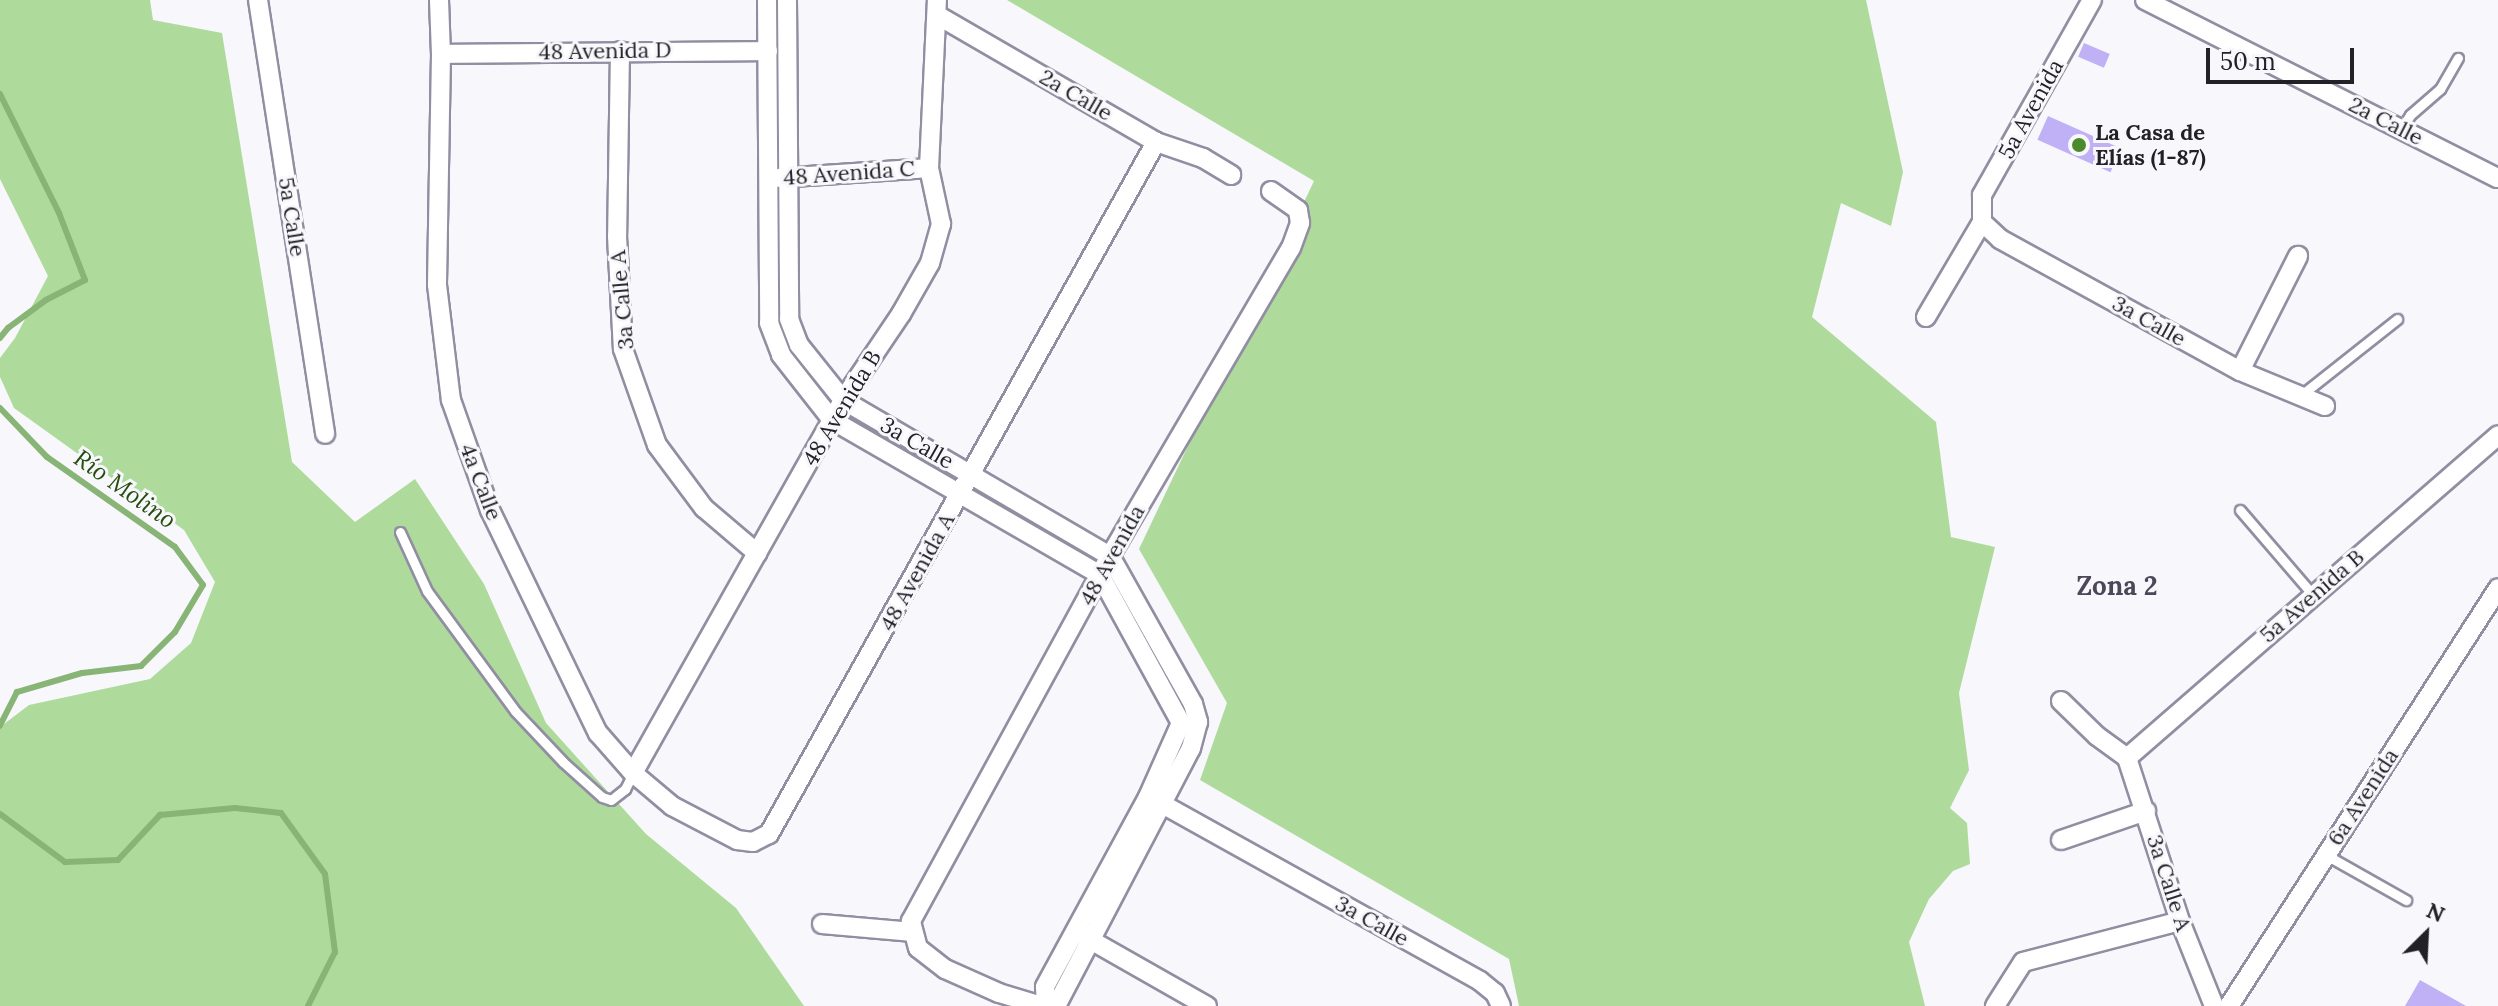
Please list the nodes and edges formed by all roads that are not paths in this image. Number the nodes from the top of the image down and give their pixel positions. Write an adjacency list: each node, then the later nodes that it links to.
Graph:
1 (258, 0): 29 (street, 5a Calle)
2 (439, 0): 10 (street, 4a Calle)
3 (767, 0): 9 (street, 3a Calle)
4 (787, 0): 16 (street, 3a Calle)
5 (2092, 0): 20 (street, 5a Avenida)
6 (2145, 0): 12 (street, 2a Calle)
7 (937, 8): 13 (street, 2a Calle); 14 (street, 48 Avenida B)
8 (620, 51): 9 (street, 48 Avenida D); 10 (street, 48 Avenida D); 35 (street, 3a Calle A)
9 (768, 51): 18 (street, 3a Calle)
10 (441, 54): 42 (street, 4a Calle)
11 (2458, 58): 12 (lane)
12 (2401, 129): 17 (street, 2a Calle)
13 (1156, 142): 15 (street, 2a Calle); 31 (street, 48 Avenida A)
14 (929, 168): 16 (street, 48 Avenida C); 26 (street, 48 Avenida B)
15 (1231, 175)
16 (788, 178): 18 (street, 48 Avenida C); 26 (street, 3a Calle)
17 (2498, 178)
18 (768, 179): 28 (street, 3a Calle)
19 (1271, 191): 36 (street, 48 Avenida)
20 (1982, 222): 22 (street); 24 (street, 3a Calle)
21 (2298, 256): 24 (street)
22 (1926, 317)
23 (2397, 319): 25 (lane)
24 (2240, 371): 25 (street, 3a Calle)
25 (2300, 396): 27 (street, 3a Calle)
26 (843, 400): 28 (street, 48 Avenida B); 31 (street, 3a Calle)
27 (2325, 406)
28 (832, 420): 32 (street, 3a Calle); 35 (street, 48 Avenida B)
29 (325, 434)
30 (2498, 435): 39 (street, 5a Avenida B)
31 (970, 475): 32 (street, 48 Avenida A); 36 (street, 3a Calle)
32 (961, 493): 37 (street, 3a Calle); 45 (street, 48 Avenida A)
33 (2240, 510): 39 (lane)
34 (400, 532): 42 (lane)
35 (757, 553): 42 (street, 48 Avenida B)
36 (1110, 556): 37 (street, 48 Avenida); 43 (street)
37 (1100, 575): 43 (street); 51 (street, 48 Avenida)
38 (2498, 588): 47 (street, 6a Avenida)
39 (2313, 595): 41 (street, 5a Avenida B)
40 (2061, 701): 41 (street)
41 (2127, 758): 44 (street, 3a Calle A)
42 (633, 773): 45 (street, 4a Calle)
43 (1156, 801): 52 (street); 53 (street, 3a Calle)
44 (2146, 811): 46 (street); 49 (street, 3a Calle A)
45 (769, 834)
46 (2061, 840)
47 (2326, 855): 48 (lane); 59 (street, 6a Avenida)
48 (2406, 900)
49 (2180, 921): 57 (street); 58 (street, 3a Calle A)
50 (822, 924): 51 (street)
51 (913, 932): 54 (street)
52 (1082, 935): 54 (street); 55 (street); 56 (street)
53 (1498, 1000)
54 (1044, 1006)
55 (1056, 1006)
56 (1207, 1006)
57 (1995, 1006)
58 (2214, 1006)
59 (2229, 1006)

